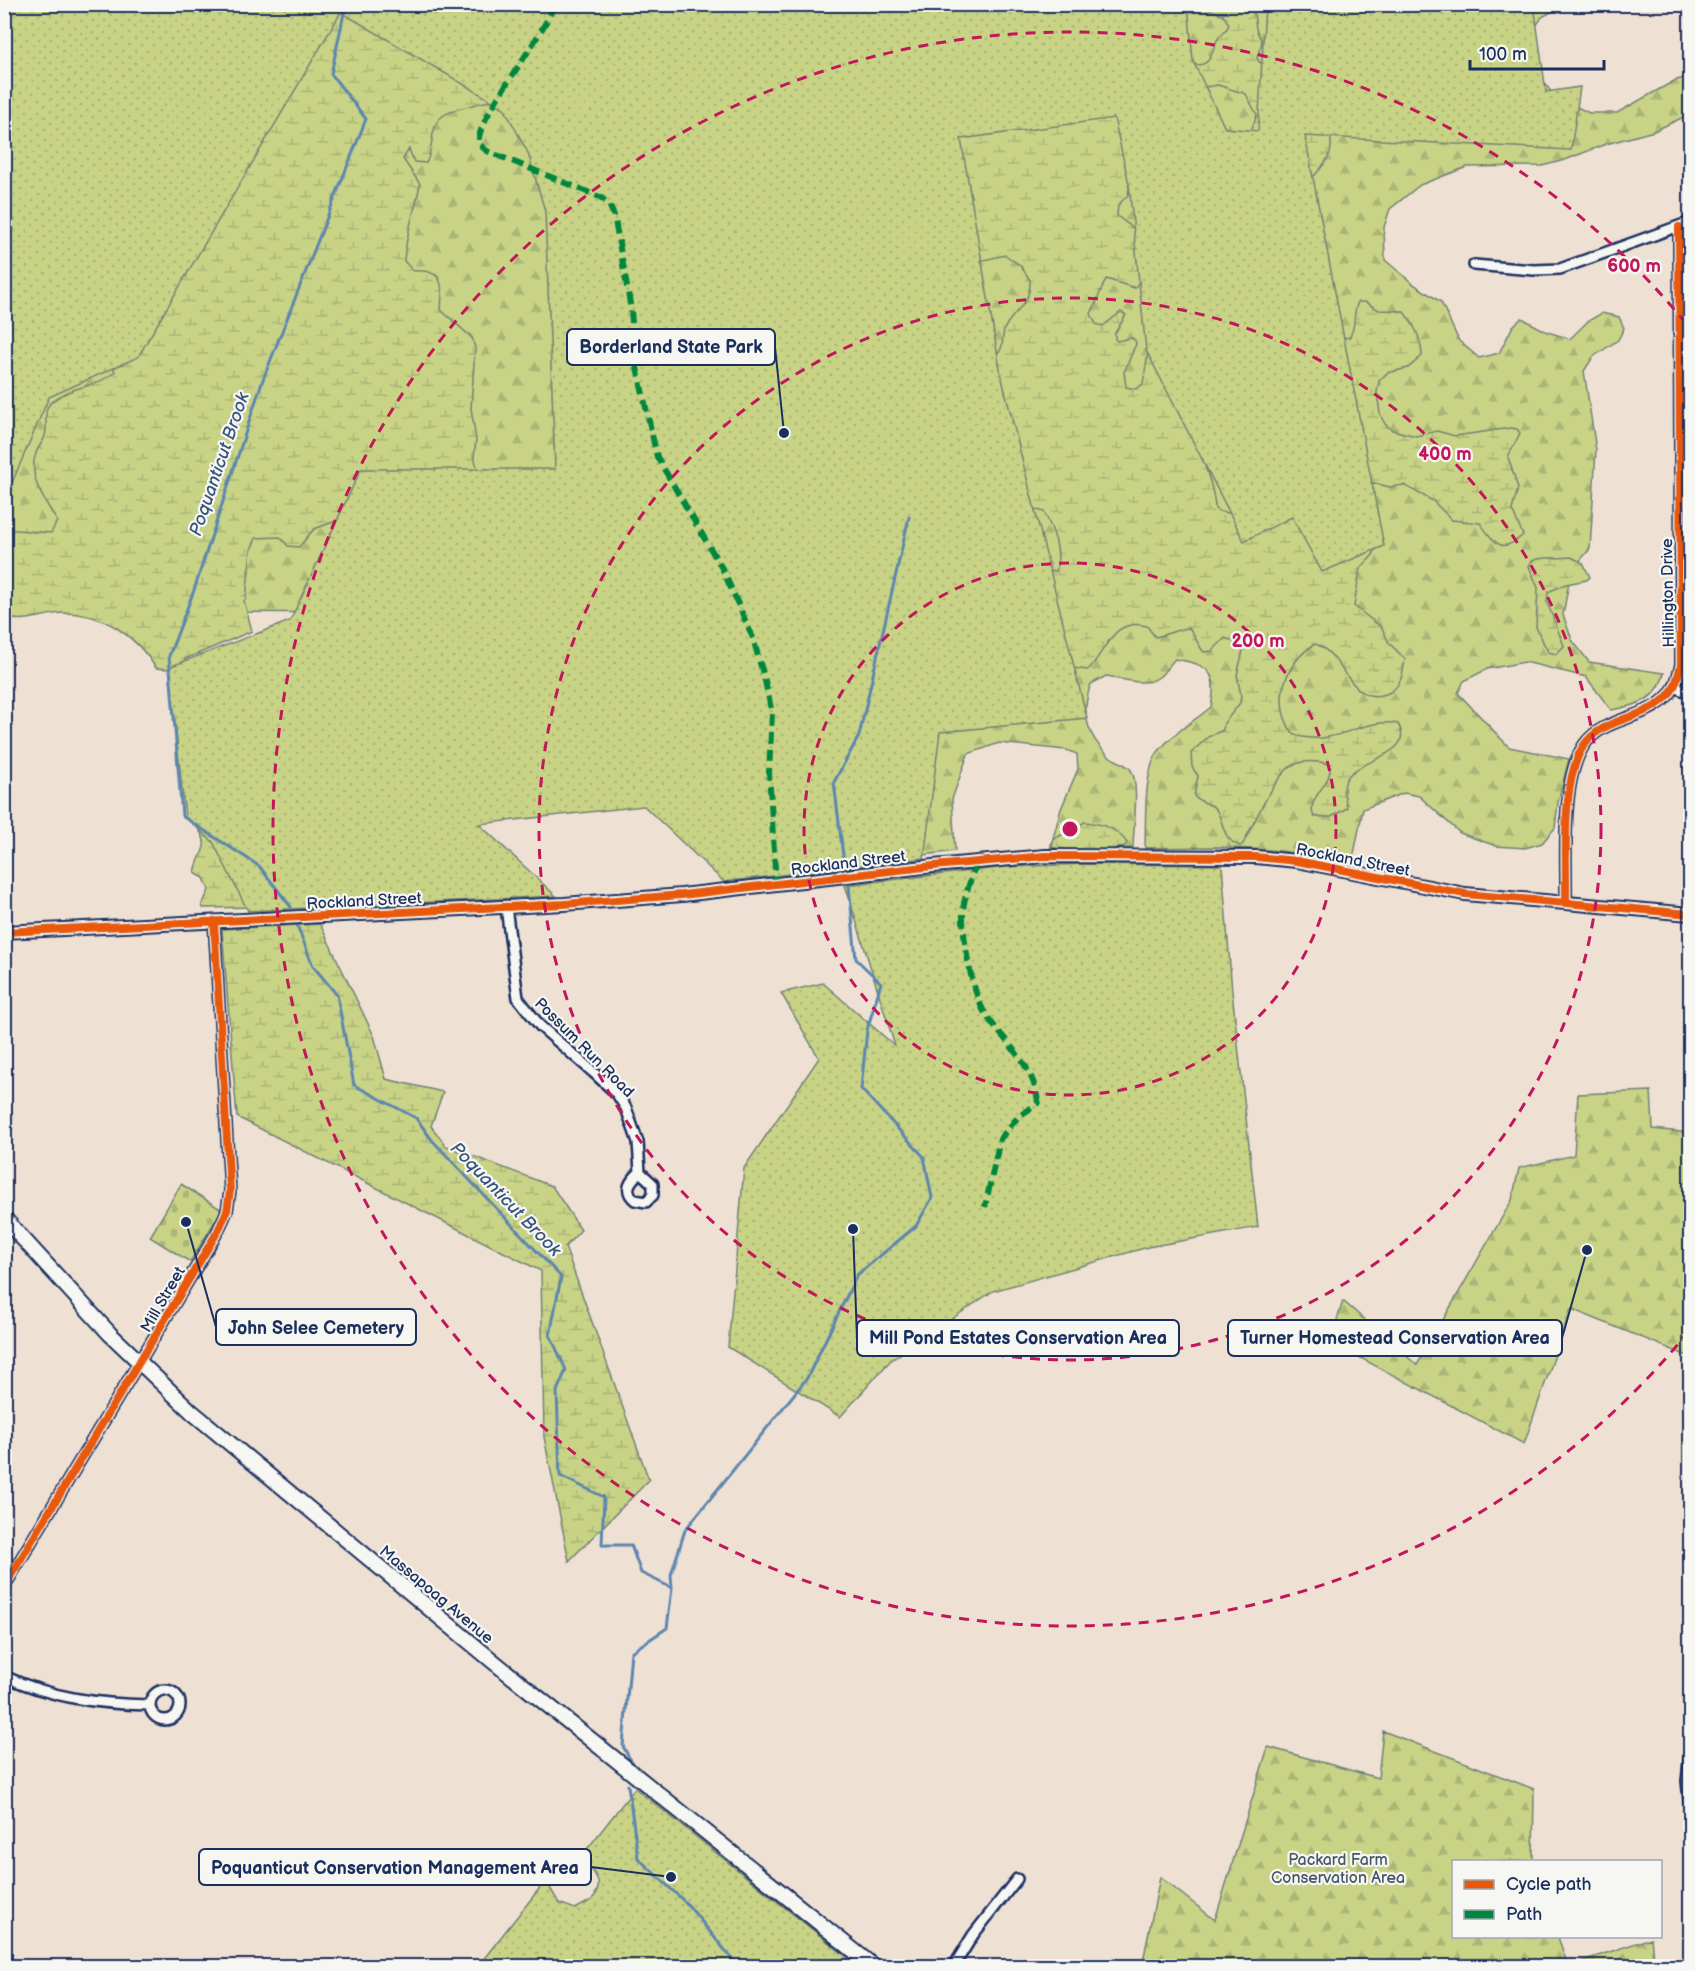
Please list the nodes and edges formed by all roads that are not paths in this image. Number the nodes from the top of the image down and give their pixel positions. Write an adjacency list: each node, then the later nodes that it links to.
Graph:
1 (1690, 222): 2 (street)
2 (1679, 227): 3 (street); 4 (street, Hillington Drive)
3 (1474, 266)
4 (1674, 687): 5 (street); 6 (street)
5 (1690, 693)
6 (1566, 902): 7 (street, Rockland Street); 8 (street, Rockland Street)
7 (506, 907): 9 (street, Rockland Street); 11 (street, Possum Run Road)
8 (1690, 914)
9 (214, 921): 10 (street, Rockland Street); 13 (street, Mill Street)
10 (4, 932)
11 (640, 1172)
12 (4, 1218): 13 (main road, Massapoag Avenue)
13 (140, 1363): 14 (street, Mill Street); 20 (main road, Massapoag Avenue)
14 (4, 1587)
15 (4, 1676): 16 (street)
16 (149, 1705)
17 (1690, 1753): 18 (street)
18 (1690, 1809)
19 (1017, 1879): 21 (street)
20 (873, 1966)
21 (954, 1966)

